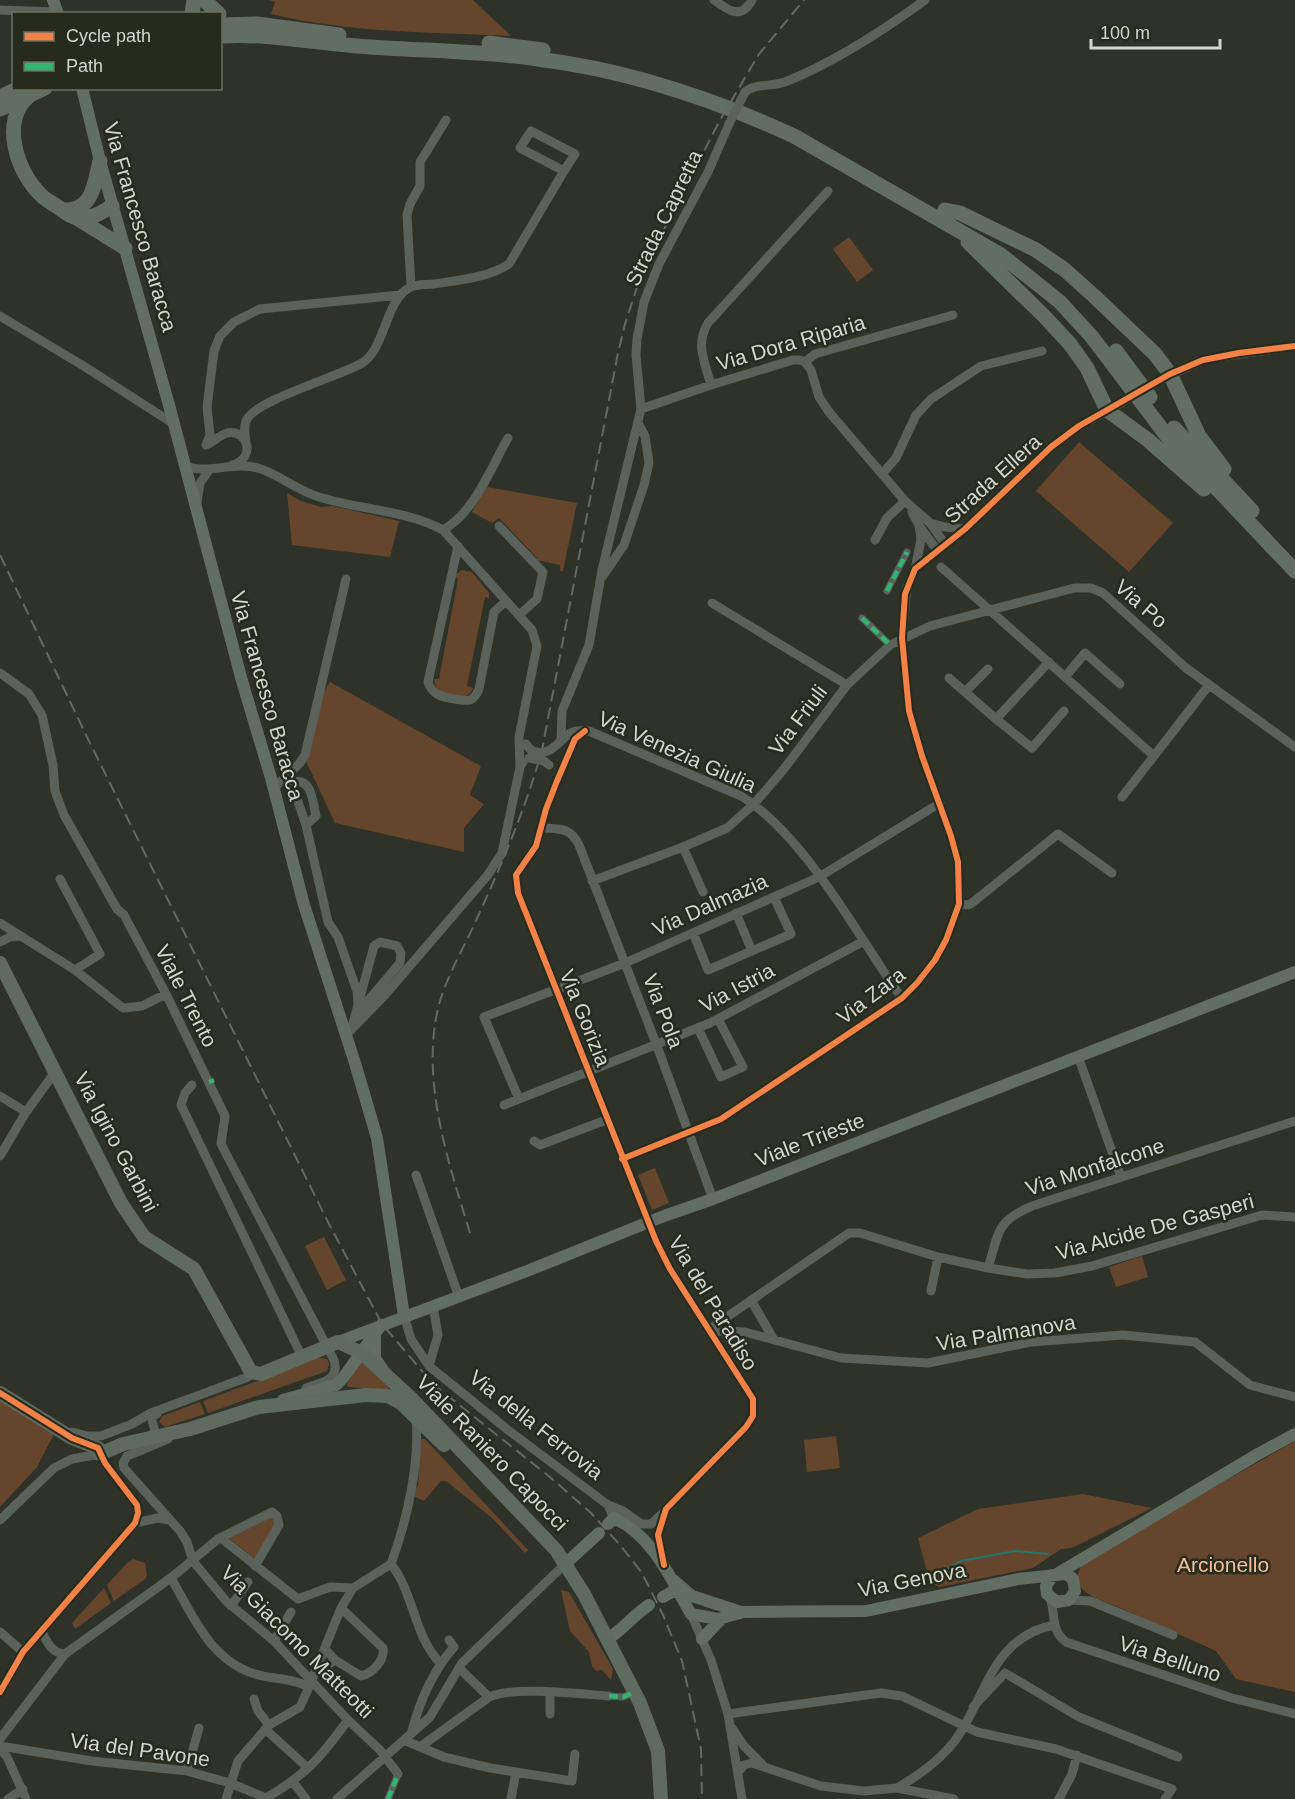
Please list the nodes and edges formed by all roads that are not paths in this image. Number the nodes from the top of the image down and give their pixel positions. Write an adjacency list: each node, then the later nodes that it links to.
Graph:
1 (204, 0): 7 (highway)
2 (752, 0): 4 (street)
3 (925, 0): 35 (street, Strada Capretta, bridge)
4 (719, 2)
5 (56, 8): 6 (street)
6 (0, 10)
7 (218, 12)
8 (222, 15): 9 (highway)
9 (257, 24): 10 (highway); 23 (highway)
10 (222, 25)
11 (222, 36): 23 (highway)
12 (82, 90): 18 (main road, Via Francesco Baracca)
13 (24, 92): 14 (highway); 15 (highway); 17 (highway)
14 (0, 97)
15 (0, 109)
16 (446, 120): 25 (street)
17 (4, 136): 22 (highway)
18 (100, 161): 21 (main road, Via Francesco Baracca); 22 (highway)
19 (564, 171): 19 (street); 25 (street)
20 (828, 191): 33 (street)
21 (112, 206): 22 (highway); 24 (main road, Via Francesco Baracca)
22 (73, 212): 24 (highway)
23 (947, 217): 32 (highway); 34 (highway); 47 (highway)
24 (125, 248): 37 (main road, Via Francesco Baracca)
25 (411, 287): 26 (street)
26 (400, 295): 39 (street); 39 (street)
27 (953, 315): 31 (street, Via Dora Riparia)
28 (0, 316): 37 (street)
29 (1295, 346): 32 (street, Strada Ellera)
30 (1042, 351): 44 (street)
31 (805, 362): 33 (street, Via Dora Riparia); 44 (street)
32 (1167, 376): 34 (street, Strada Ellera, bridge); 47 (highway)
33 (711, 385): 35 (street, Via Dora Riparia)
34 (1112, 408): 47 (highway); 51 (street, Strada Ellera)
35 (641, 409): 36 (street, Strada Capretta)
36 (638, 423): 62 (street, Strada Capretta); 62 (street)
37 (174, 424): 40 (main road, Via Francesco Baracca)
38 (508, 438): 52 (street)
39 (247, 446): 41 (street); 43 (street)
40 (184, 465): 42 (street); 46 (main road, Via Francesco Baracca)
41 (231, 465): 42 (street); 43 (street)
42 (210, 469): 46 (street)
43 (261, 469): 52 (street)
44 (882, 474): 45 (street)
45 (908, 504): 48 (street); 49 (street); 53 (street)
46 (197, 513): 91 (main road, Via Francesco Baracca)
47 (1246, 513): 57 (highway); 60 (highway)
48 (930, 523): 51 (street); 55 (street)
49 (919, 525): 55 (street); 59 (street)
50 (500, 526): 67 (street)
51 (965, 529): 55 (street, Strada Ellera)
52 (443, 531): 54 (street)
53 (875, 540)
54 (458, 546): 64 (street); 64 (street)
55 (941, 547): 59 (street, Strada Ellera)
56 (907, 552): 63 (street)
57 (1295, 556)
58 (941, 567): 66 (street)
59 (915, 568): 69 (street)
60 (1295, 571)
61 (346, 579): 91 (street)
62 (601, 579): 83 (street, Strada Capretta)
63 (887, 591)
64 (506, 601): 67 (street)
65 (712, 603): 77 (street)
66 (989, 610): 69 (street, Via Po); 71 (street); 78 (street, Via Po)
67 (519, 615): 84 (street)
68 (862, 618): 70 (street)
69 (902, 638): 70 (street, Via Friuli); 93 (street, Via Zara)
70 (890, 645): 77 (street, Via Friuli)
71 (1048, 662): 74 (street); 81 (street)
72 (988, 669): 79 (street)
73 (0, 673): 117 (street, Viale Trento)
74 (1065, 677): 76 (street); 87 (street)
75 (949, 678): 79 (street)
76 (1120, 684)
77 (847, 685): 94 (street, Via Friuli)
78 (1209, 685): 85 (street, Via Po); 87 (street)
79 (965, 692): 81 (street)
80 (1064, 711): 81 (street)
81 (996, 719)
82 (585, 731): 83 (street, Via Venezia Giulia); 90 (street, Via Gorizia); 94 (street, Via Venezia Giulia)
83 (561, 739): 86 (street, bridge)
84 (523, 746): 86 (street, bridge); 88 (street); 89 (street)
85 (1295, 747)
86 (538, 753): 88 (street, bridge)
87 (1154, 756): 92 (street)
88 (529, 758): 89 (street); 90 (street, bridge)
89 (520, 767): 123 (street)
90 (557, 782): 96 (street, Via Gorizia)
91 (273, 789): 123 (main road, Via Francesco Baracca)
92 (1122, 797)
93 (940, 803): 99 (street, Via Dalmazia); 104 (street, Via Zara)
94 (754, 804): 97 (street, Via Friuli); 99 (street, Via Venezia Giulia)
95 (306, 825): 119 (street)
96 (542, 828): 101 (street, Via Pola); 116 (street, Via Gorizia)
97 (683, 847): 101 (street, Via Friuli); 102 (street)
98 (1112, 873): 104 (street)
99 (819, 877): 103 (street, Via Dalmazia); 109 (street, Via Venezia Giulia)
100 (60, 879): 114 (street)
101 (592, 881): 113 (street, Via Pola)
102 (703, 892)
103 (774, 897): 105 (street, Via Dalmazia); 111 (street)
104 (959, 904): 118 (street, Via Zara)
105 (736, 913): 107 (street, Via Dalmazia); 111 (street)
106 (0, 923): 108 (street)
107 (693, 933): 111 (street); 113 (street, Via Dalmazia)
108 (21, 936): 110 (street); 114 (street)
109 (864, 941): 118 (street, Via Venezia Giulia); 121 (street, Via Istria)
110 (0, 942)
111 (752, 951)
112 (0, 963): 127 (main road, Via Igino Garbini)
113 (625, 963): 116 (street, Via Dalmazia); 124 (street, Via Pola)
114 (75, 970): 117 (street)
115 (1295, 972): 125 (main road, Viale Trieste)
116 (556, 989): 126 (street, Via Gorizia); 130 (street, Via Dalmazia)
117 (166, 994): 156 (street, Viale Trento)
118 (902, 998): 135 (street, Via Zara)
119 (358, 1003): 120 (street); 120 (street)
120 (356, 1015): 123 (street)
121 (718, 1019): 122 (street, Via Istria); 122 (street)
122 (698, 1028): 124 (street, Via Istria)
123 (349, 1032): 150 (main road, Via Francesco Baracca)
124 (657, 1046): 126 (street, Via Istria); 135 (street, Via Pola)
125 (1078, 1056): 140 (street); 141 (main road, Viale Trieste)
126 (588, 1070): 130 (street, Via Istria); 133 (street, Via Gorizia)
127 (55, 1072): 132 (street); 161 (main road, Via Igino Garbini)
128 (192, 1084): 158 (street)
129 (0, 1096): 132 (street)
130 (519, 1099): 131 (street, Via Istria)
131 (504, 1105)
132 (26, 1112): 137 (street)
133 (606, 1120): 136 (street); 138 (street, Via Gorizia)
134 (1295, 1121): 140 (street, Via Monfalcone)
135 (688, 1133): 138 (street, Via Zara); 141 (street, Via Pola)
136 (534, 1141)
137 (0, 1156)
138 (622, 1159): 143 (street, Via Gorizia)
139 (416, 1175): 147 (street)
140 (1121, 1177): 145 (street, Via Monfalcone)
141 (712, 1199): 143 (main road, Viale Trieste)
142 (1295, 1217): 145 (street, Via Alcide De Gasperi)
143 (648, 1222): 147 (main road, Viale Trieste); 153 (street, Via del Paradiso)
144 (938, 1257): 145 (street); 146 (street); 148 (street)
145 (988, 1268)
146 (931, 1291)
147 (459, 1297): 149 (main road, Viale Trieste)
148 (751, 1300): 151 (street); 153 (street)
149 (433, 1306): 150 (main road, Viale Trieste); 160 (street)
150 (404, 1316): 152 (main road, Viale Trieste); 160 (street, Via della Ferrovia)
151 (764, 1324): 154 (street); 155 (street)
152 (378, 1330): 156 (main road, Viale Trieste); 157 (main road); 162 (main road)
153 (708, 1330): 154 (street, Via Palmanova); 173 (street, Via del Paradiso)
154 (745, 1332): 155 (street, Via Palmanova)
155 (774, 1340): 164 (street, Via Palmanova)
156 (333, 1344): 157 (main road, Viale Raniero Capocci); 158 (main road); 159 (street, Viale Trento)
157 (362, 1353): 162 (main road, Viale Raniero Capocci); 165 (main road)
158 (308, 1354): 159 (street); 161 (main road)
159 (334, 1360): 165 (street)
160 (429, 1365): 172 (street, Via della Ferrovia)
161 (256, 1373): 168 (street); 170 (street)
162 (385, 1374): 182 (main road, Viale Raniero Capocci)
163 (0, 1394): 168 (main road)
164 (1295, 1397)
165 (259, 1407): 166 (main road, Viale Raniero Capocci); 167 (main road)
166 (416, 1417): 181 (street); 182 (main road, Viale Raniero Capocci)
167 (190, 1429): 170 (main road); 175 (street, Via Giacomo Matteotti)
168 (60, 1430): 171 (main road)
169 (1295, 1434): 179 (main road)
170 (156, 1436): 171 (main road)
171 (100, 1454): 174 (street); 176 (street)
172 (608, 1505): 173 (street); 177 (street, Via della Ferrovia)
173 (666, 1509): 183 (street)
174 (0, 1520)
175 (169, 1520): 176 (street); 180 (street, Via Giacomo Matteotti)
176 (135, 1523): 202 (street)
177 (607, 1525): 182 (main road); 183 (main road)
178 (221, 1538): 180 (street); 184 (street); 184 (street)
179 (1082, 1558): 186 (main road); 188 (main road)
180 (194, 1561): 185 (street); 195 (street, Via Giacomo Matteotti)
181 (391, 1564): 190 (street); 212 (street)
182 (565, 1564): 204 (main road, Viale Raniero Capocci); 213 (street)
183 (664, 1565): 189 (main road)
184 (257, 1567): 190 (street)
185 (171, 1578): 210 (street); 214 (street)
186 (1073, 1581): 188 (main road); 192 (main road); 193 (street)
187 (248, 1582): 195 (street)
188 (1052, 1583): 192 (main road); 198 (main road, Via Genova); 200 (street, Via Belluno)
189 (674, 1584): 191 (main road); 198 (main road); 199 (main road)
190 (353, 1588): 196 (street)
191 (663, 1596)
192 (1068, 1600): 193 (street); 200 (street)
193 (1090, 1601): 203 (street)
194 (649, 1605): 204 (main road)
195 (231, 1606): 207 (street, Via Giacomo Matteotti)
196 (341, 1608): 208 (street); 211 (street)
197 (291, 1612): 207 (street)
198 (723, 1613): 199 (main road); 205 (main road)
199 (691, 1614): 205 (street)
200 (1054, 1620): 221 (street); 224 (street, Via Belluno)
201 (0, 1632): 209 (street)
202 (42, 1632): 209 (street); 210 (street)
203 (1173, 1635)
204 (608, 1639): 217 (main road, Viale Raniero Capocci)
205 (702, 1639): 223 (street)
206 (449, 1640): 212 (street)
207 (274, 1641): 214 (street, Via Giacomo Matteotti)
208 (326, 1647): 211 (street); 214 (street)
209 (23, 1652): 215 (street)
210 (65, 1654): 231 (street)
211 (335, 1660): 214 (street)
212 (440, 1663): 230 (street)
213 (460, 1665): 219 (street); 230 (street)
214 (312, 1680): 225 (street, Via Giacomo Matteotti); 228 (street)
215 (0, 1692)
216 (550, 1692): 218 (street); 219 (street); 222 (street)
217 (635, 1692): 218 (street); 257 (main road, Viale Raniero Capocci)
218 (609, 1696)
219 (489, 1697): 234 (street)
220 (254, 1699): 228 (street)
221 (973, 1707): 226 (street); 238 (street)
222 (550, 1714)
223 (728, 1714): 226 (street); 227 (street)
224 (1295, 1714)
225 (348, 1720): 237 (street, Via Giacomo Matteotti); 239 (street, Via del Pavone)
226 (964, 1724): 236 (street); 247 (street)
227 (731, 1726): 240 (street); 243 (street)
228 (267, 1727): 239 (street); 246 (street)
229 (198, 1728): 241 (street)
230 (412, 1731): 232 (street)
231 (0, 1739)
232 (404, 1740): 234 (street); 237 (street)
233 (0, 1747): 241 (street, Via del Pavone); 248 (street)
234 (422, 1747): 242 (street)
235 (576, 1754): 242 (street)
236 (1077, 1755): 260 (street); 261 (street)
237 (386, 1757): 244 (street, Via Giacomo Matteotti); 254 (street)
238 (1178, 1757)
239 (308, 1768): 245 (street, Via del Pavone)
240 (768, 1768): 243 (street); 249 (street)
241 (187, 1771): 246 (street, Via del Pavone)
242 (516, 1772): 256 (street)
243 (738, 1772): 258 (street)
244 (398, 1774): 255 (street)
245 (293, 1782): 246 (street, Via del Pavone); 253 (street)
246 (230, 1783): 252 (street)
247 (897, 1788): 249 (street); 259 (street)
248 (23, 1789): 250 (street); 251 (street)
249 (864, 1796)
250 (8, 1799)
251 (26, 1799)
252 (226, 1799)
253 (306, 1799)
254 (337, 1799)
255 (388, 1799)
256 (511, 1799)
257 (661, 1799)
258 (742, 1799)
259 (954, 1799)
260 (1059, 1799)
261 (1165, 1799)

